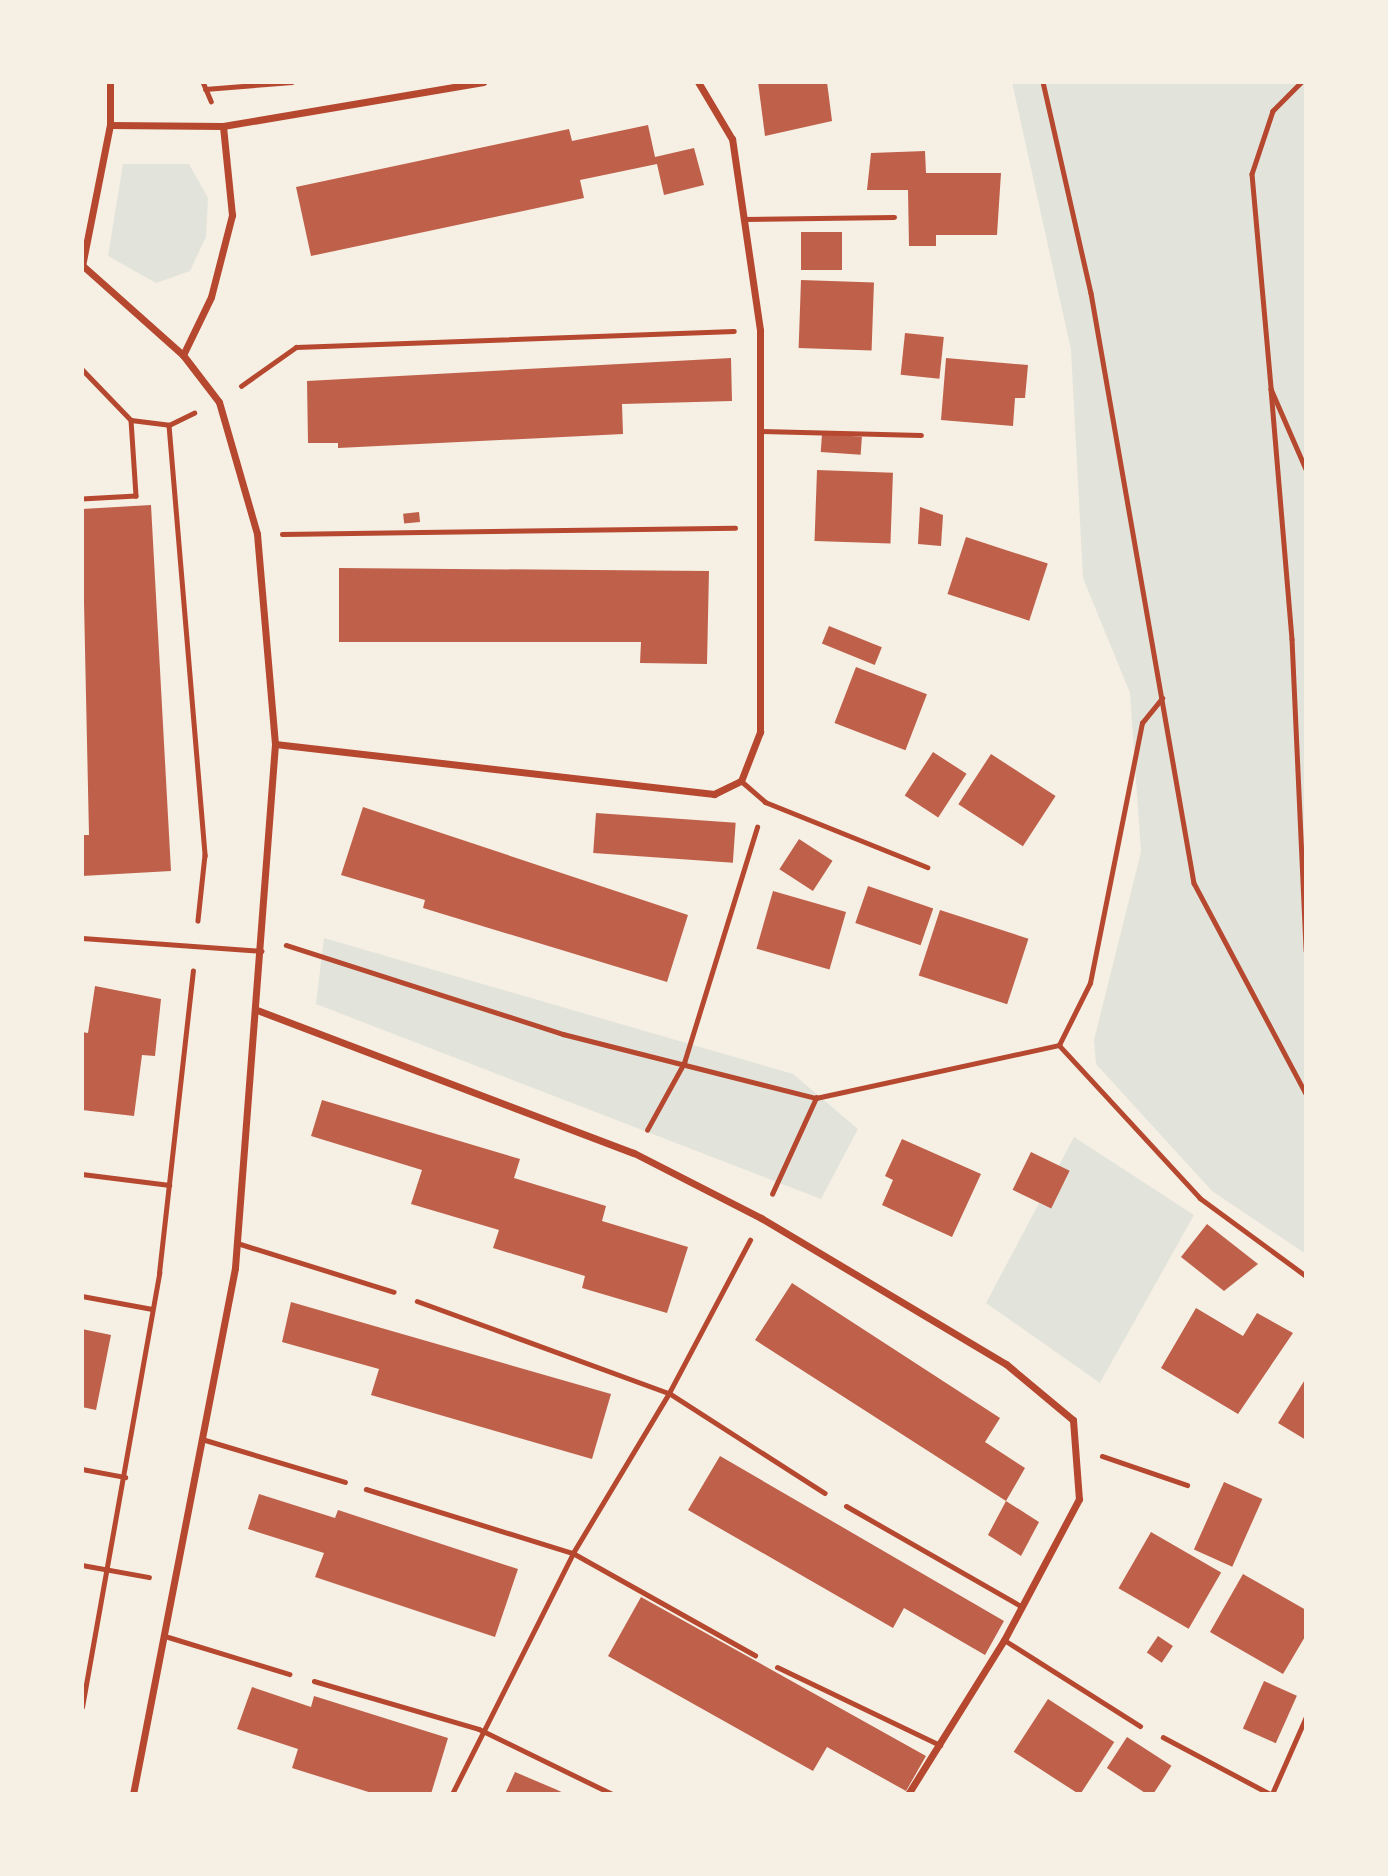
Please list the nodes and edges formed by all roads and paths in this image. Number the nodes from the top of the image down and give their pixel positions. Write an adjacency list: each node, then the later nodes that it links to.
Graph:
1 (110, 82): 8 (street)
2 (292, 82): 7 (path)
3 (483, 82): 9 (street)
4 (698, 82): 11 (street)
5 (1043, 82): 26 (path)
6 (1302, 82): 16 (path)
7 (205, 89)
8 (110, 125): 9 (street); 12 (street)
9 (223, 126): 14 (street)
10 (894, 217): 11 (lane)
11 (744, 219): 13 (street)
12 (82, 266): 14 (street)
13 (760, 330): 17 (path); 20 (street)
14 (183, 355): 17 (street)
15 (82, 369): 18 (path)
16 (1271, 389): 22 (path); 35 (path)
17 (219, 402): 19 (path); 25 (street)
18 (131, 420): 19 (path); 23 (path)
19 (169, 425): 33 (path)
20 (759, 431): 21 (lane); 24 (street)
21 (921, 435)
22 (1306, 469)
23 (82, 499)
24 (760, 528): 25 (path); 28 (street)
25 (257, 534): 27 (street)
26 (1163, 698): 37 (path); 39 (path)
27 (275, 744): 28 (street); 32 (street)
28 (741, 781): 29 (lane)
29 (765, 802): 30 (lane); 38 (path)
30 (927, 867)
31 (82, 937): 33 (lane)
32 (263, 937): 34 (street); 38 (path)
33 (195, 946): 34 (lane); 43 (path)
34 (262, 951): 36 (street)
35 (1306, 951)
36 (257, 1010): 41 (street); 45 (street)
37 (1059, 1045): 40 (path); 46 (path)
38 (684, 1063): 40 (path); 41 (path)
39 (1306, 1094)
40 (816, 1098): 44 (path)
41 (634, 1153): 44 (street)
42 (82, 1174): 43 (path)
43 (169, 1185): 49 (path)
44 (761, 1218): 50 (path); 52 (street)
45 (237, 1243): 47 (lane); 51 (street)
46 (1306, 1276)
47 (394, 1292): 50 (path)
48 (82, 1296): 49 (path)
49 (152, 1309): 54 (path)
50 (669, 1393): 57 (path); 58 (path)
51 (205, 1440): 55 (lane); 61 (street)
52 (1075, 1446): 56 (path); 62 (street)
53 (82, 1469): 54 (path)
54 (125, 1477): 60 (path)
55 (345, 1482): 58 (path)
56 (1187, 1485)
57 (846, 1506): 62 (lane)
58 (573, 1553): 65 (path); 70 (path)
59 (82, 1565): 60 (path)
60 (109, 1570): 61 (path); 67 (path)
61 (178, 1582): 63 (street)
62 (1022, 1607): 64 (street)
63 (168, 1637): 66 (lane); 72 (street)
64 (1004, 1640): 69 (lane); 71 (street)
65 (777, 1667): 71 (lane)
66 (289, 1674): 70 (path)
67 (82, 1707)
68 (1306, 1717): 76 (path)
69 (1140, 1726): 76 (path)
70 (479, 1729): 73 (path); 74 (path)
71 (940, 1745): 75 (street)
72 (133, 1794)
73 (452, 1794)
74 (612, 1794)
75 (908, 1794)
76 (1271, 1794)

